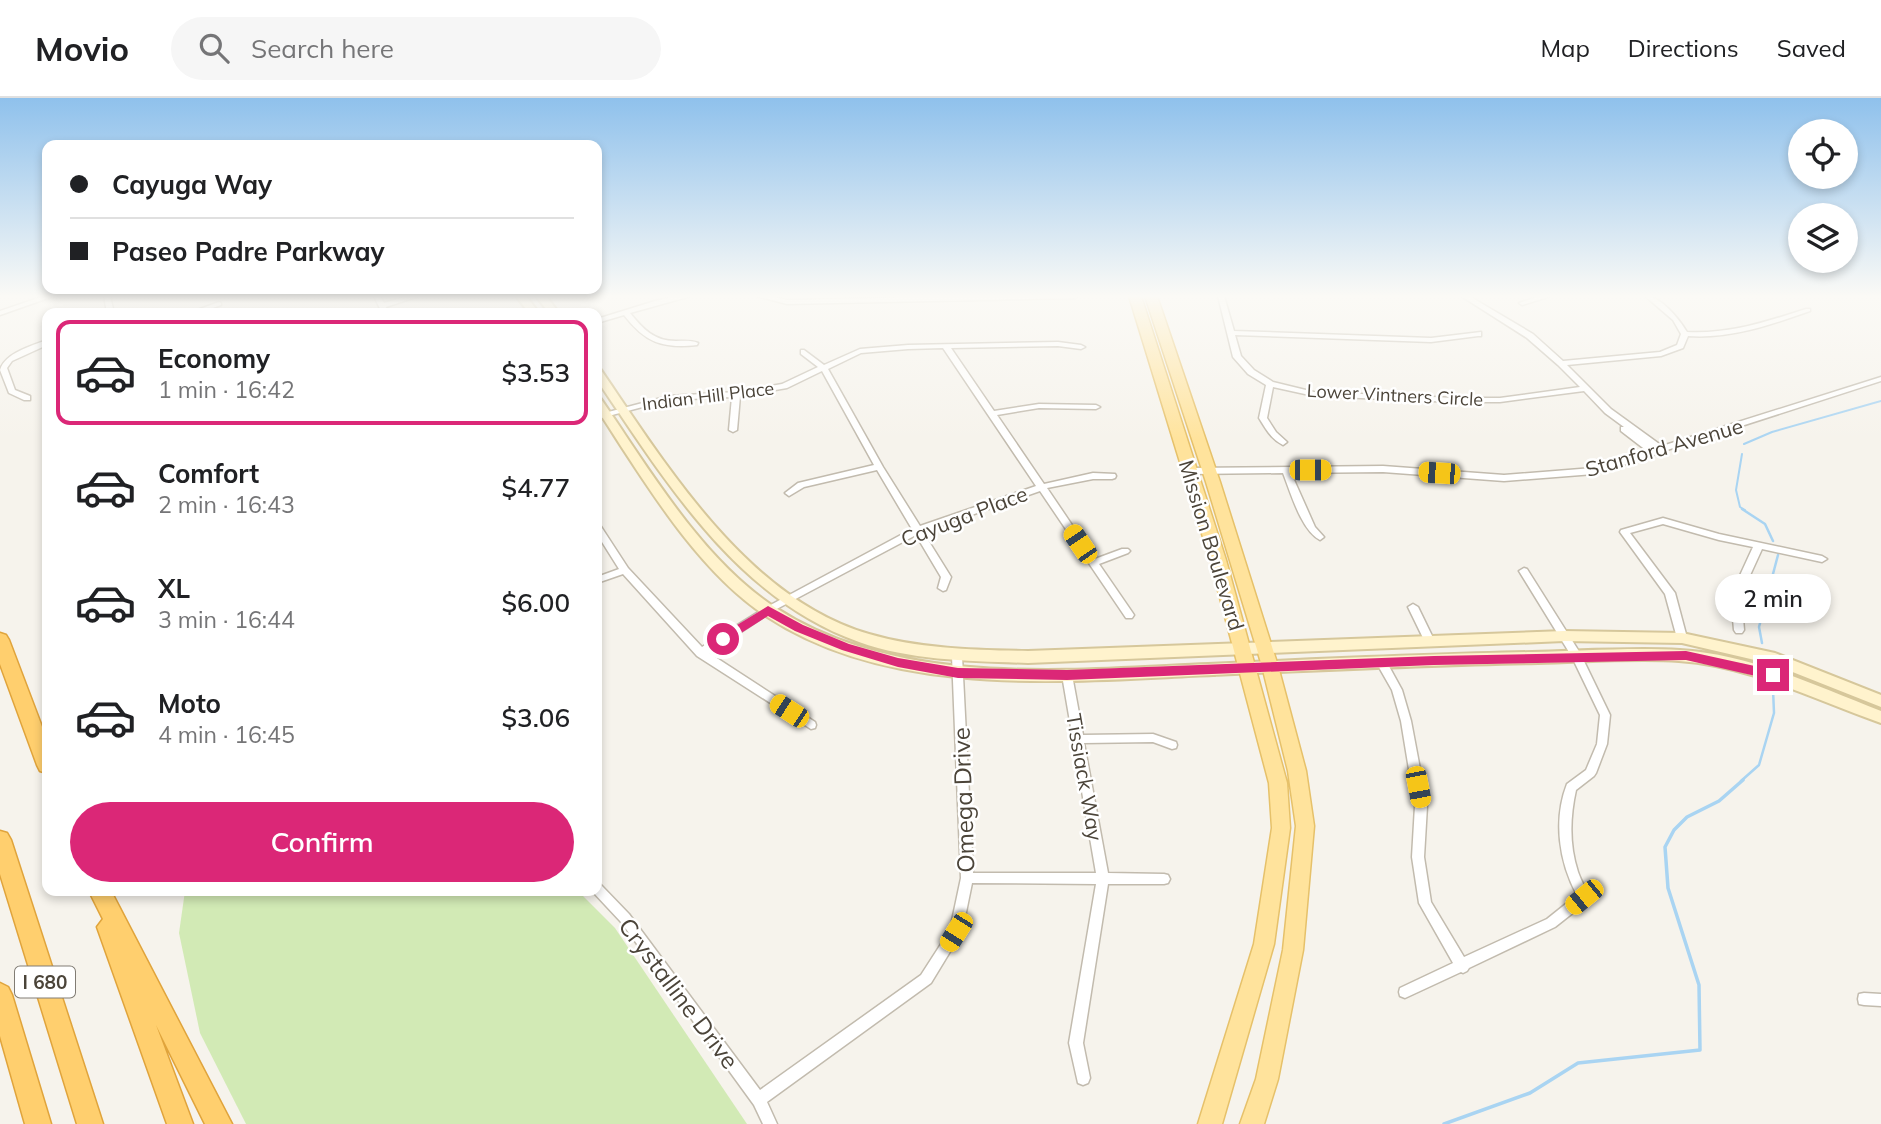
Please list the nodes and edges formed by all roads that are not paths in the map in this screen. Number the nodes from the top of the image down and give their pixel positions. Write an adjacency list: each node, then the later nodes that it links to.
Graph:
1 (42, 344): 17 (street)
2 (1150, 344): 28 (main road, Mission Boulevard)
3 (1167, 344): 29 (main road, Mission Boulevard)
4 (1234, 344): 14 (street, Lower Vintners Circle)
5 (1539, 344): 10 (street)
6 (1681, 344): 10 (street)
7 (946, 347): 8 (street, Indian Hill Place); 11 (street, Indian Hill Place); 20 (street)
8 (1081, 347)
9 (804, 352): 11 (street)
10 (1561, 363): 15 (street)
11 (824, 368): 16 (street, Indian Hill Place); 26 (street)
12 (602, 379): 19 (main road)
13 (1881, 379): 25 (street, Stanford Avenue)
14 (1270, 384): 15 (street, Lower Vintners Circle); 24 (street)
15 (1585, 389): 25 (street)
16 (737, 394): 19 (street, Indian Hill Place); 23 (street)
17 (27, 398)
18 (1096, 407): 20 (street)
19 (622, 409): 21 (street, Indian Hill Place); 46 (main road)
20 (991, 414): 33 (street)
21 (602, 416)
22 (602, 417): 48 (main road)
23 (733, 430)
24 (1283, 442)
25 (1658, 452): 30 (street, Stanford Avenue)
26 (879, 467): 34 (street); 35 (street)
27 (1286, 470): 29 (street, Stanford Avenue); 30 (street, Stanford Avenue); 37 (street)
28 (1189, 471): 29 (street, Stanford Avenue); 59 (main road, Mission Boulevard)
29 (1209, 471): 58 (main road, Mission Boulevard)
30 (1417, 472): 32 (street)
31 (1112, 476): 33 (street, Cayuga Place)
32 (1424, 484)
33 (1041, 487): 35 (street, Cayuga Place); 41 (street)
34 (789, 493)
35 (918, 530): 45 (street); 46 (street, Cayuga Place)
36 (602, 535): 42 (street)
37 (1320, 537)
38 (1758, 547): 40 (street); 50 (street); 52 (street)
39 (1125, 551): 41 (street)
40 (1822, 559)
41 (1093, 563): 49 (street)
42 (625, 570): 44 (street); 55 (street)
43 (1524, 571): 51 (street)
44 (602, 578)
45 (943, 588)
46 (787, 600): 48 (street, Cayuga Place); 56 (main road)
47 (1413, 607): 54 (street)
48 (768, 611): 55 (street, Cayuga Place); 61 (main road)
49 (1129, 615)
50 (1739, 629)
51 (1564, 636): 52 (main road); 54 (main road); 57 (street)
52 (1682, 638): 63 (main road)
53 (0, 639): 68 (highway)
54 (1430, 642): 58 (main road)
55 (701, 653): 65 (street)
56 (957, 656): 59 (main road); 61 (street, Omega Drive)
57 (1576, 656): 60 (main road); 64 (main road); 76 (street)
58 (1267, 658): 59 (main road); 60 (main road); 89 (main road, Mission Boulevard)
59 (1246, 659): 62 (main road); 88 (main road, Mission Boulevard)
60 (1381, 662): 76 (street)
61 (958, 673): 62 (main road); 70 (street, Omega Drive)
62 (1067, 675): 66 (street, Tissiack Way)
63 (1881, 701)
64 (1881, 717)
65 (811, 725)
66 (1079, 739): 67 (street); 71 (street, Tissiack Way)
67 (1172, 745)
68 (42, 752)
69 (0, 840): 84 (highway, I 680)
70 (967, 878): 71 (street); 82 (street, Omega Drive)
71 (1103, 878): 72 (street); 81 (street, Tissiack Way)
72 (1164, 879)
73 (602, 894): 82 (street, Crystalline Drive)
74 (99, 896): 85 (highway)
75 (100, 896): 86 (highway)
76 (1463, 967): 77 (street)
77 (1405, 992)
78 (0, 995): 83 (highway)
79 (1864, 999): 80 (street)
80 (1881, 1000)
81 (1083, 1078)
82 (759, 1100): 87 (street, Crystalline Drive)
83 (35, 1116)
84 (90, 1124)
85 (180, 1124)
86 (219, 1124)
87 (770, 1124)
88 (1210, 1124)
89 (1252, 1124)

